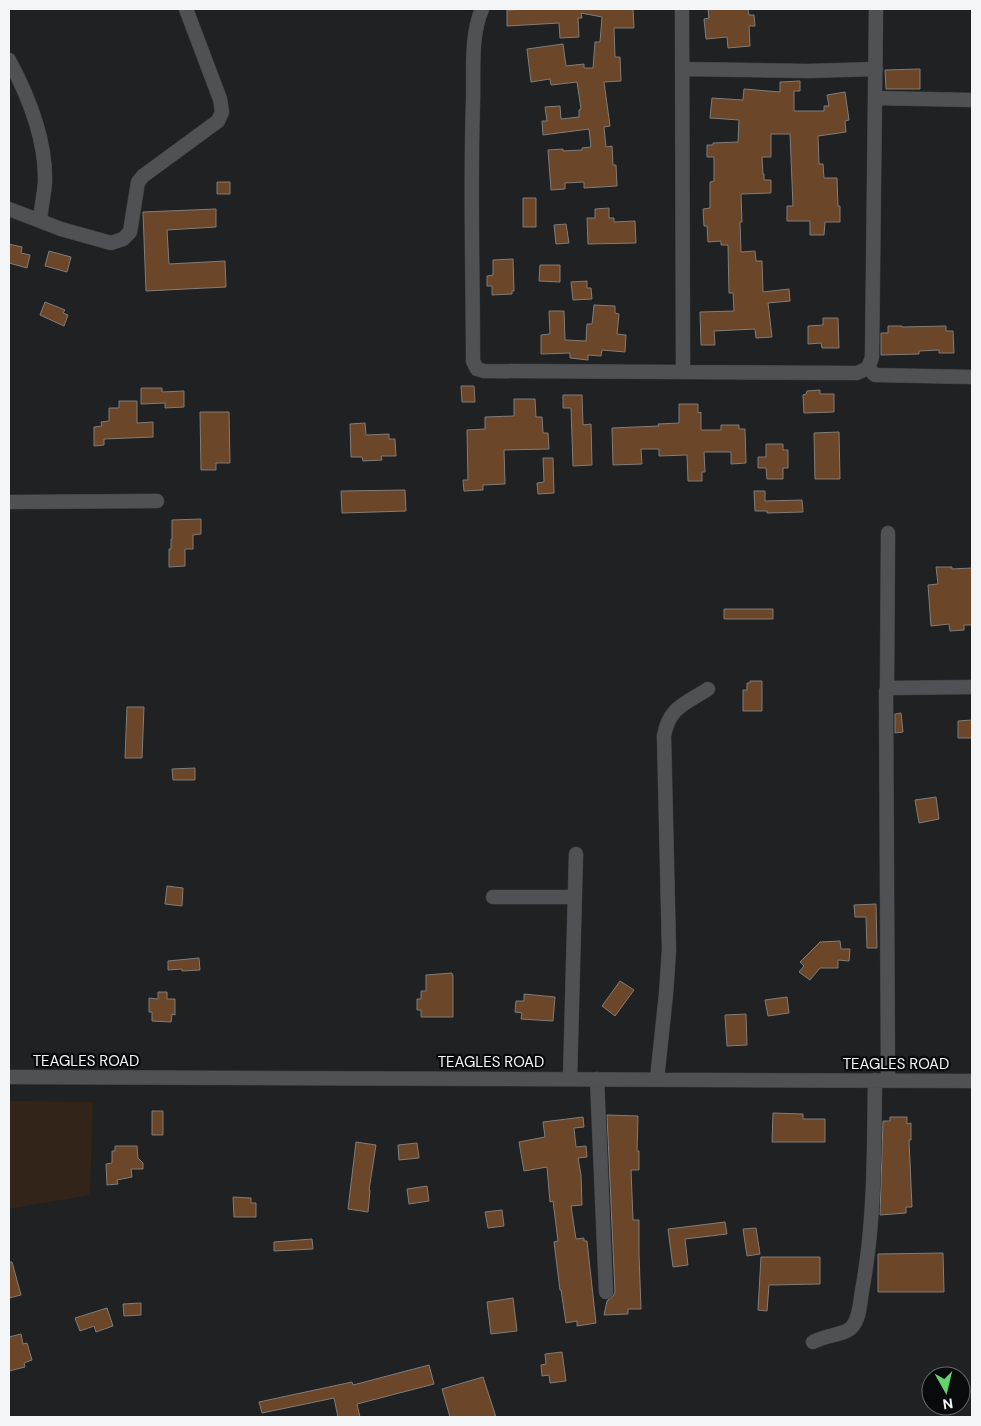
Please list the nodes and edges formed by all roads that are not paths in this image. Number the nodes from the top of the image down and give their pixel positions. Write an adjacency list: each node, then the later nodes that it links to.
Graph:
1 (186, 9): 11 (street)
2 (482, 9): 13 (street)
3 (682, 9): 6 (street)
4 (876, 9): 7 (street)
5 (9, 60): 11 (street)
6 (682, 69): 7 (street); 13 (street)
7 (876, 69): 8 (street)
8 (875, 98): 9 (street); 12 (street)
9 (972, 100)
10 (9, 209): 11 (street)
11 (40, 221)
12 (868, 368): 13 (street); 14 (street)
13 (683, 372)
14 (972, 377)
15 (157, 501): 16 (street)
16 (9, 502)
17 (888, 533): 20 (street)
18 (972, 687): 20 (street)
19 (708, 689): 27 (street)
20 (887, 689): 28 (street)
21 (576, 854): 23 (street)
22 (494, 897): 23 (street)
23 (575, 897): 25 (street)
24 (9, 1077): 25 (street, TEAGLES ROAD)
25 (570, 1079): 26 (street, TEAGLES ROAD)
26 (598, 1079): 27 (street, TEAGLES ROAD); 30 (street)
27 (657, 1079): 28 (street, TEAGLES ROAD)
28 (881, 1080): 29 (street, TEAGLES ROAD); 31 (street)
29 (972, 1081)
30 (606, 1292)
31 (813, 1342)

